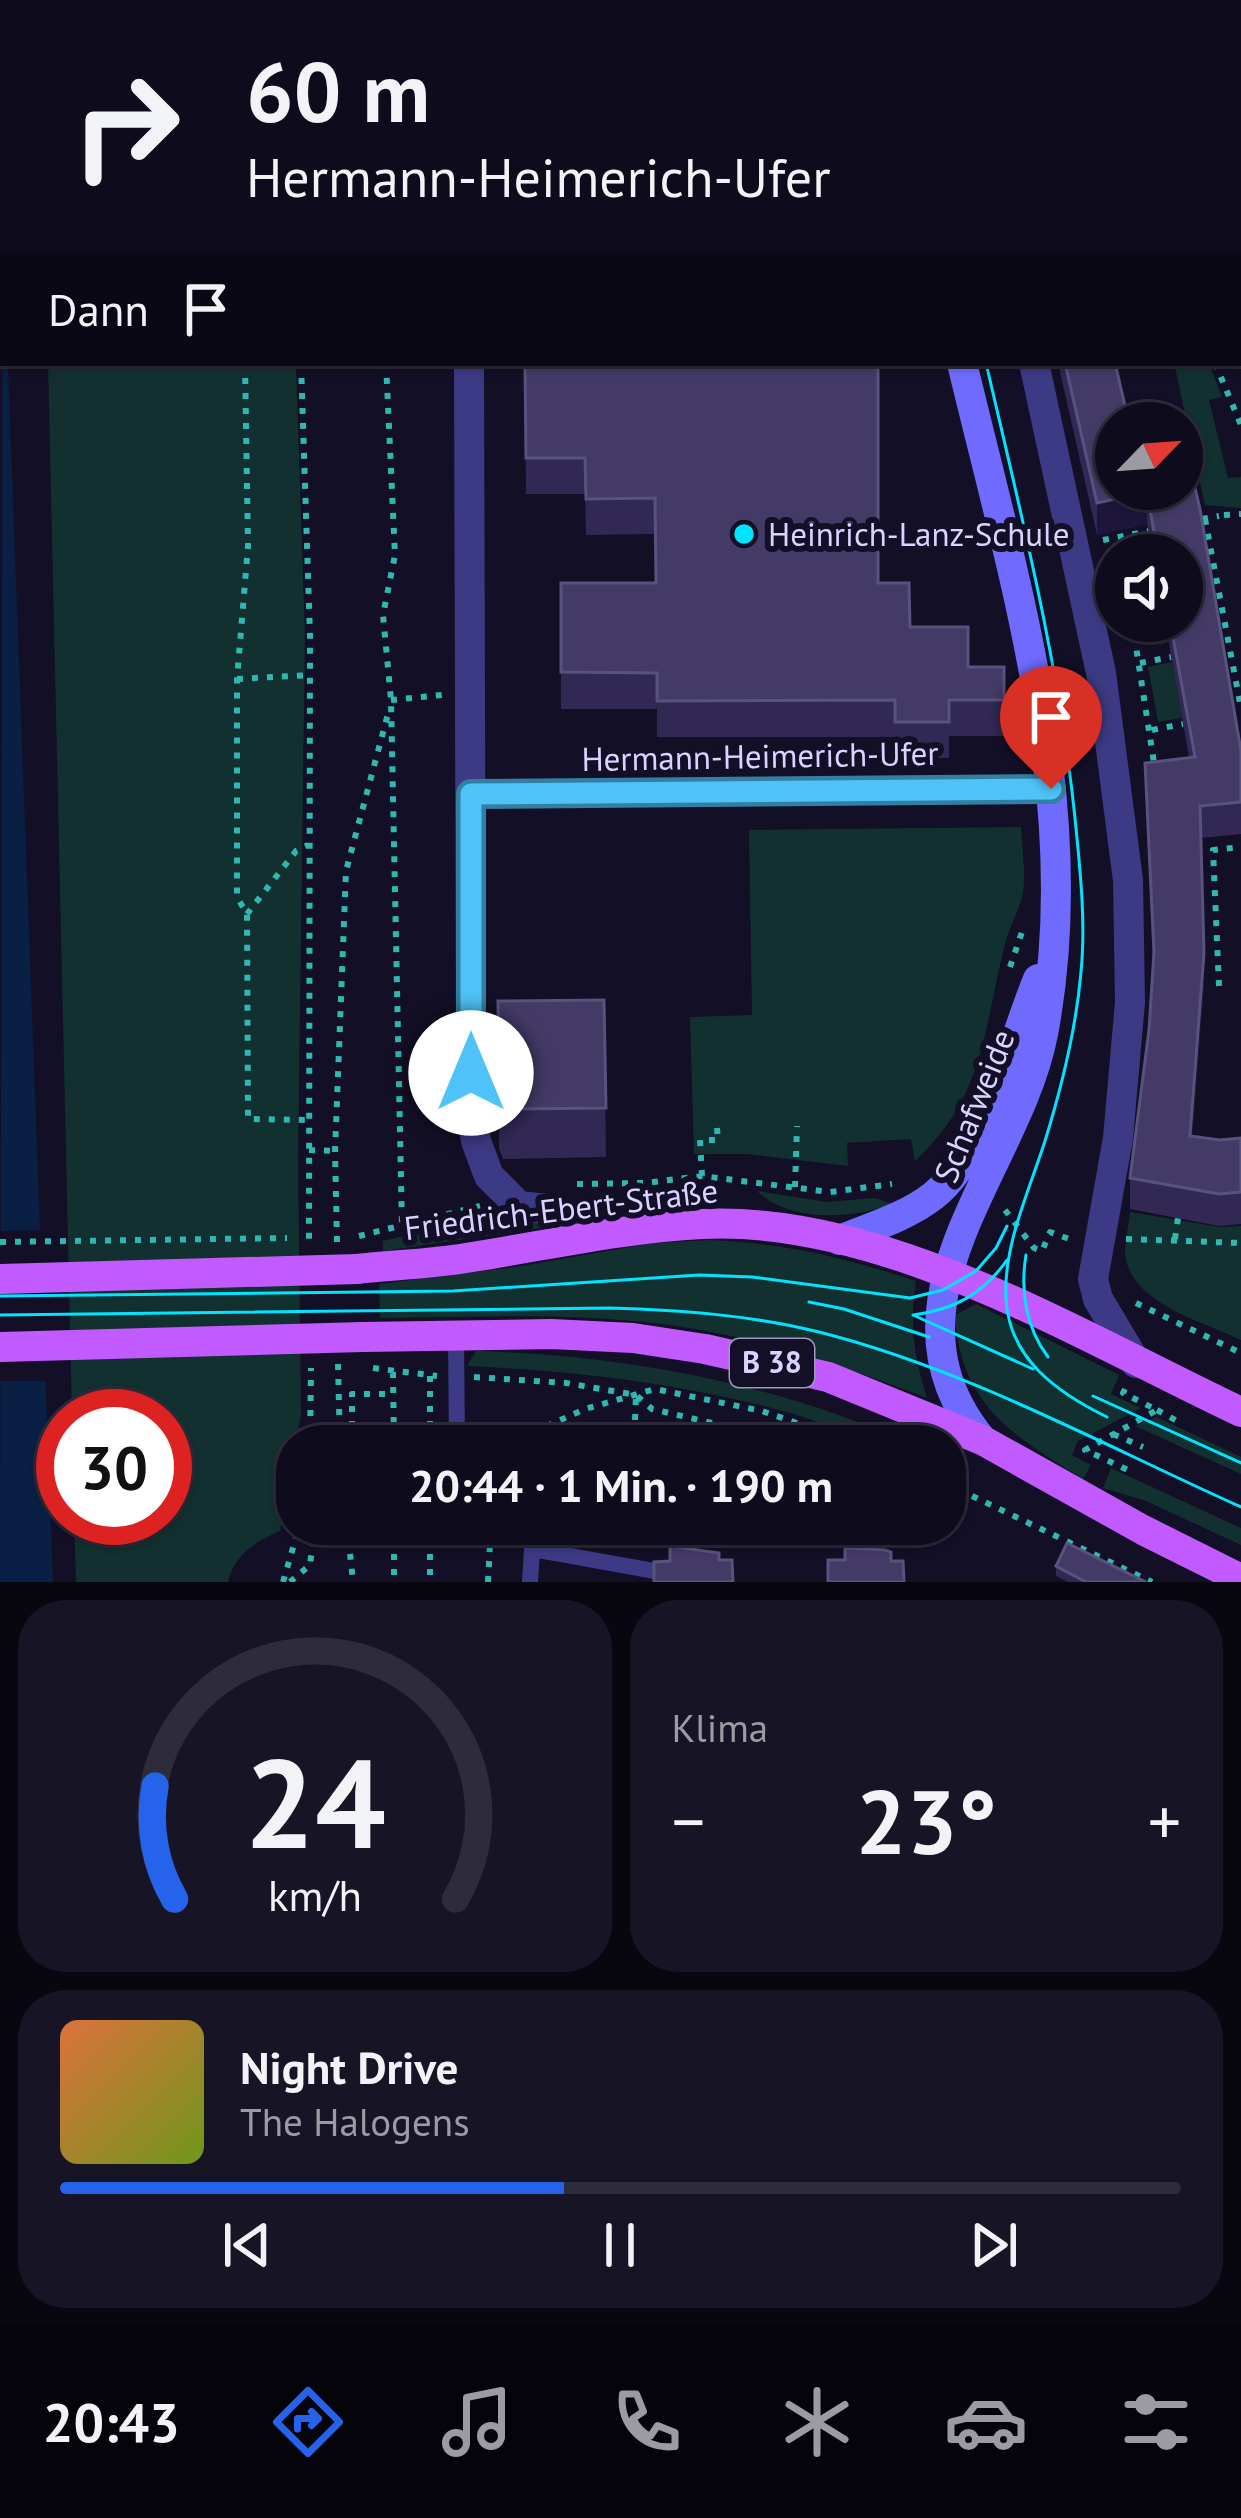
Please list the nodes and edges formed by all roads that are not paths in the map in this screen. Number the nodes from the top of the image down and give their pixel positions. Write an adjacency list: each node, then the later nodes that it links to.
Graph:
1 (470, 366): 5 (street)
2 (963, 366): 4 (main road, Schafweide)
3 (1035, 366): 13 (street)
4 (1051, 789): 5 (lane, Hermann-Heimerich-Ufer); 6 (main road, Schafweide)
5 (471, 794): 7 (street)
6 (1057, 956): 8 (main road); 9 (main road, Schafweide)
7 (618, 1232): 8 (main road, Friedrich-Ebert-Straße); 10 (main road, Friedrich-Ebert-Straße, bridge)
8 (840, 1240): 9 (main road, Friedrich-Ebert-Straße)
9 (947, 1274): 13 (main road, Friedrich-Ebert-Straße); 16 (main road, Schafweide)
10 (0, 1279)
11 (456, 1336): 12 (main road, B 38, bridge); 15 (lane); 16 (main road, B 38)
12 (0, 1347)
13 (1136, 1363): 14 (main road, Friedrich-Ebert-Straße)
14 (1241, 1412)
15 (457, 1425)
16 (982, 1440): 17 (main road, B 38)
17 (1241, 1579)
18 (530, 1582): 19 (lane)
19 (716, 1582)

